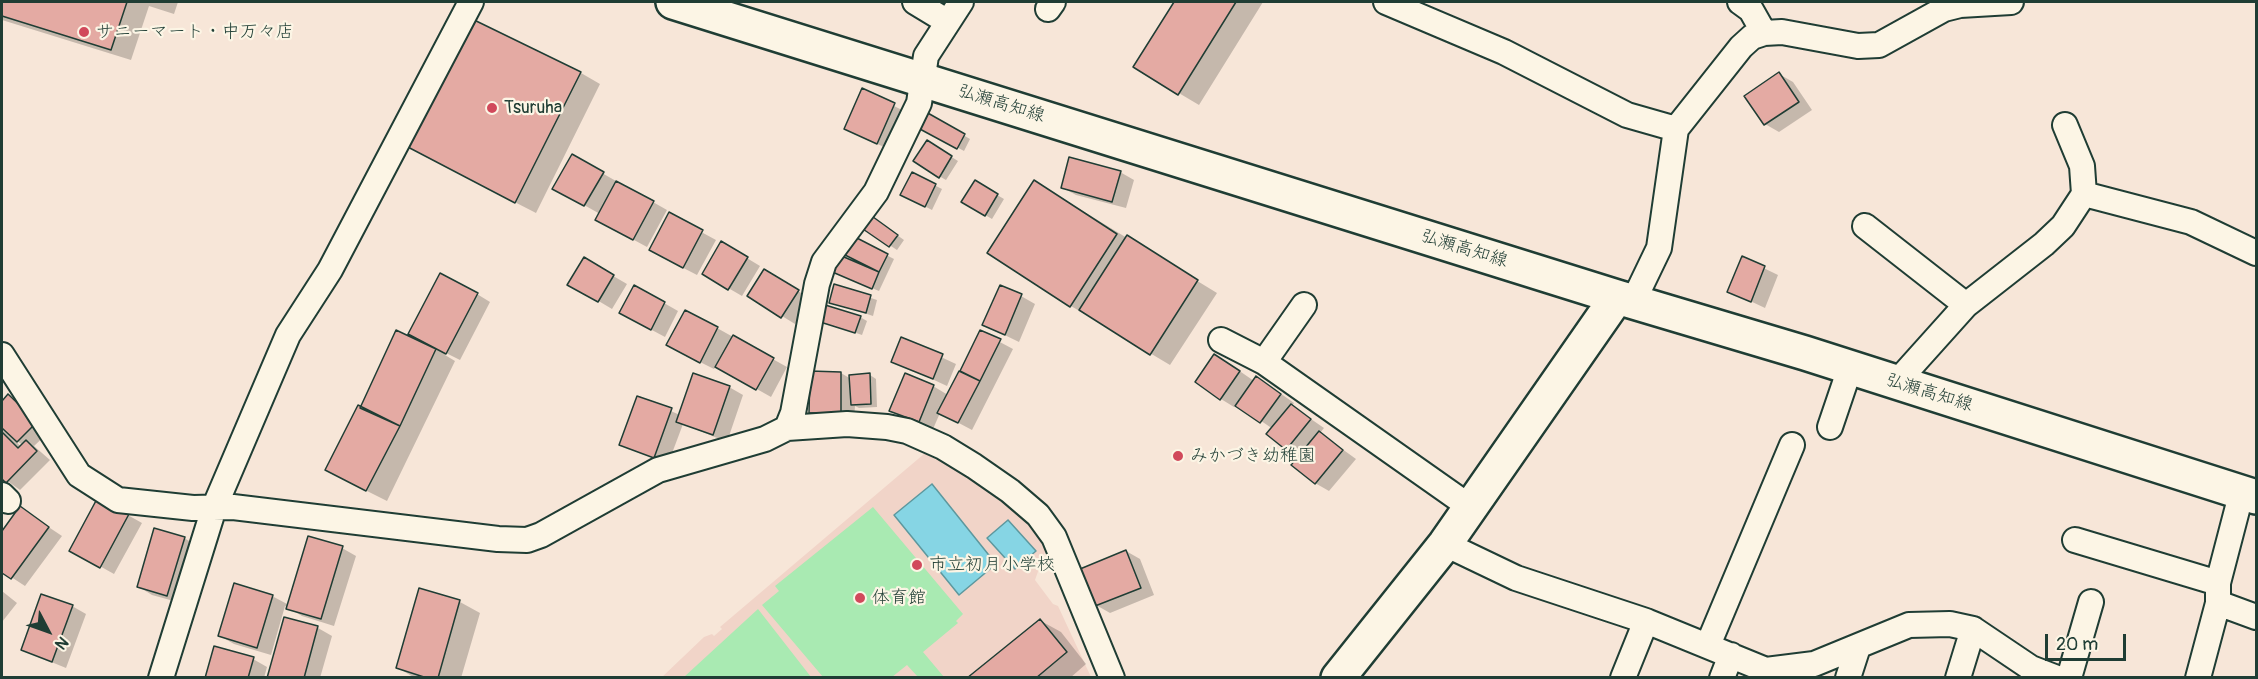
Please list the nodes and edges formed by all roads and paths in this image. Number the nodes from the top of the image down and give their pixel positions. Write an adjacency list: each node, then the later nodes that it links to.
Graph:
1 (471, 2): 30 (street)
2 (673, 2): 11 (main road, 弘瀬高知線)
3 (915, 2): 9 (street)
4 (961, 2): 9 (street)
5 (1386, 2): 13 (street)
6 (1740, 2): 10 (street)
7 (2010, 2): 8 (street)
8 (1958, 3): 10 (street)
9 (948, 22): 11 (street)
10 (1764, 33): 13 (street)
11 (923, 79): 17 (main road, 弘瀬高知線); 26 (street)
12 (2065, 125): 14 (street)
13 (1676, 129): 17 (street)
14 (2084, 194): 16 (street); 19 (street)
15 (1865, 226): 19 (street)
16 (2256, 253)
17 (1625, 300): 23 (main road, 弘瀬高知線); 29 (main road)
18 (1304, 305): 22 (street)
19 (1966, 305): 24 (street)
20 (1221, 340): 22 (street)
21 (3, 361): 30 (street)
22 (1264, 362): 29 (street)
23 (1850, 368): 24 (main road, 弘瀬高知線); 25 (street)
24 (1896, 383): 28 (main road, 弘瀬高知線)
25 (1830, 427)
26 (787, 428): 30 (street); 42 (street)
27 (1792, 445): 38 (street)
28 (2251, 492): 33 (street)
29 (1470, 507): 32 (main road)
30 (214, 508): 41 (street)
31 (2075, 540): 33 (street)
32 (1445, 543): 36 (street); 43 (main road)
33 (2218, 593): 35 (street); 50 (street)
34 (2091, 603): 49 (street)
35 (2256, 617)
36 (1646, 621): 38 (street); 44 (street)
37 (1973, 629): 39 (street); 47 (street); 48 (street)
38 (1708, 645): 40 (street)
39 (1858, 647): 40 (street); 46 (street)
40 (1731, 655): 45 (street)
41 (160, 678)
42 (1112, 678)
43 (1338, 678)
44 (1623, 678)
45 (1722, 678)
46 (1848, 678)
47 (1958, 678)
48 (2057, 678)
49 (2069, 678)
50 (2198, 678)

